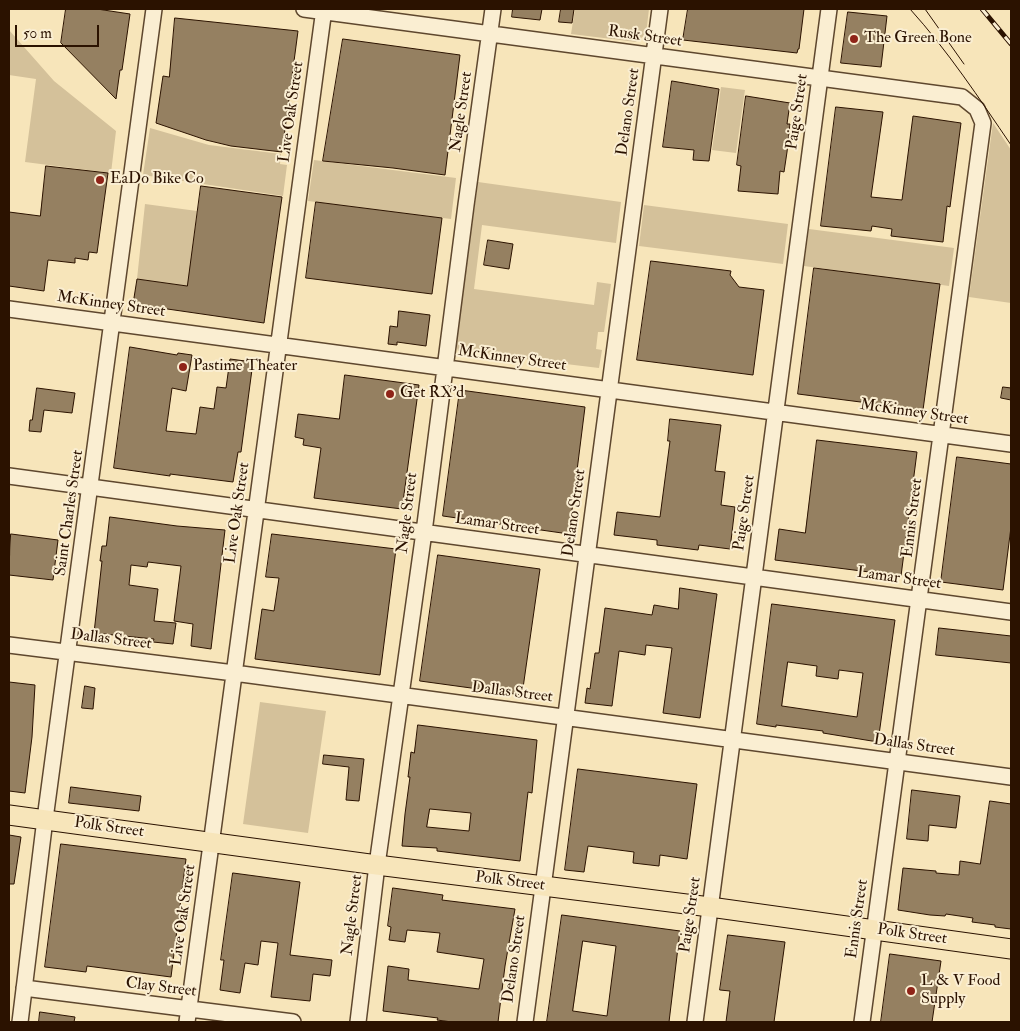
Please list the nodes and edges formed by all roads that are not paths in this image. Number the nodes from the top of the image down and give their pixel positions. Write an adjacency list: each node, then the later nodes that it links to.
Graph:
1 (154, 9): 12 (street, Saint Charles Street)
2 (304, 9): 6 (street, Rusk Street)
3 (493, 9): 7 (street, Nagle Street)
4 (660, 9): 8 (street, Delano Street)
5 (829, 9): 9 (street, Paige Street)
6 (324, 10): 7 (street, Rusk Street); 13 (street, Live Oak Street)
7 (490, 34): 8 (street, Rusk Street); 14 (street, Nagle Street)
8 (654, 56): 9 (street, Rusk Street); 15 (street, Delano Street)
9 (820, 79): 10 (street, Rusk Street); 16 (street, Paige Street)
10 (977, 109): 17 (street, Ennis Street)
11 (9, 309): 12 (street, McKinney Street)
12 (112, 323): 13 (street, McKinney Street); 20 (street, Saint Charles Street)
13 (278, 345): 14 (street, McKinney Street); 21 (street, Live Oak Street)
14 (445, 367): 15 (street, McKinney Street); 22 (street, Nagle Street)
15 (609, 389): 16 (street, McKinney Street); 23 (street, Delano Street)
16 (776, 412): 17 (street, McKinney Street); 24 (street, Paige Street)
17 (941, 434): 18 (street, McKinney Street); 25 (street, Ennis Street)
18 (1011, 444)
19 (9, 476): 20 (street, Lamar Street)
20 (91, 487): 21 (street, Lamar Street); 28 (street, Saint Charles Street)
21 (256, 510): 22 (street, Lamar Street); 29 (street, Live Oak Street)
22 (424, 532): 23 (street, Lamar Street); 30 (street, Nagle Street)
23 (587, 554): 24 (street, Lamar Street); 31 (street, Delano Street)
24 (754, 577): 25 (street, Lamar Street); 32 (street, Paige Street)
25 (920, 599): 26 (street, Lamar Street); 33 (street, Ennis Street)
26 (1011, 612)
27 (9, 645): 28 (street, Dallas Street)
28 (69, 652): 29 (street, Dallas Street); 36 (street, Saint Charles Street)
29 (234, 673): 30 (street, Dallas Street); 37 (street, Live Oak Street)
30 (400, 696): 31 (street, Dallas Street); 38 (street, Nagle Street)
31 (565, 717): 32 (street, Dallas Street); 39 (street, Delano Street)
32 (732, 740): 33 (street, Dallas Street); 40 (street, Paige Street)
33 (897, 762): 34 (street, Dallas Street); 41 (street, Ennis Street)
34 (1011, 777)
35 (9, 815): 36 (main road, Polk Street)
36 (45, 820): 37 (main road, Polk Street); 43 (street, Saint Charles Street)
37 (211, 843): 38 (main road, Polk Street); 44 (street, Live Oak Street)
38 (377, 865): 39 (main road, Polk Street); 47 (street, Nagle Street)
39 (543, 886): 40 (main road, Polk Street); 48 (street, Delano Street)
40 (710, 907): 41 (main road, Polk Street); 49 (street, Paige Street)
41 (874, 930): 42 (main road, Polk Street); 50 (street, Ennis Street)
42 (1011, 949)
43 (24, 988): 44 (street, Clay Street); 45 (street, Saint Charles Street)
44 (188, 1016): 46 (street, Clay Street)
45 (20, 1022)
46 (293, 1022)
47 (358, 1022)
48 (524, 1022)
49 (695, 1022)
50 (862, 1022)

